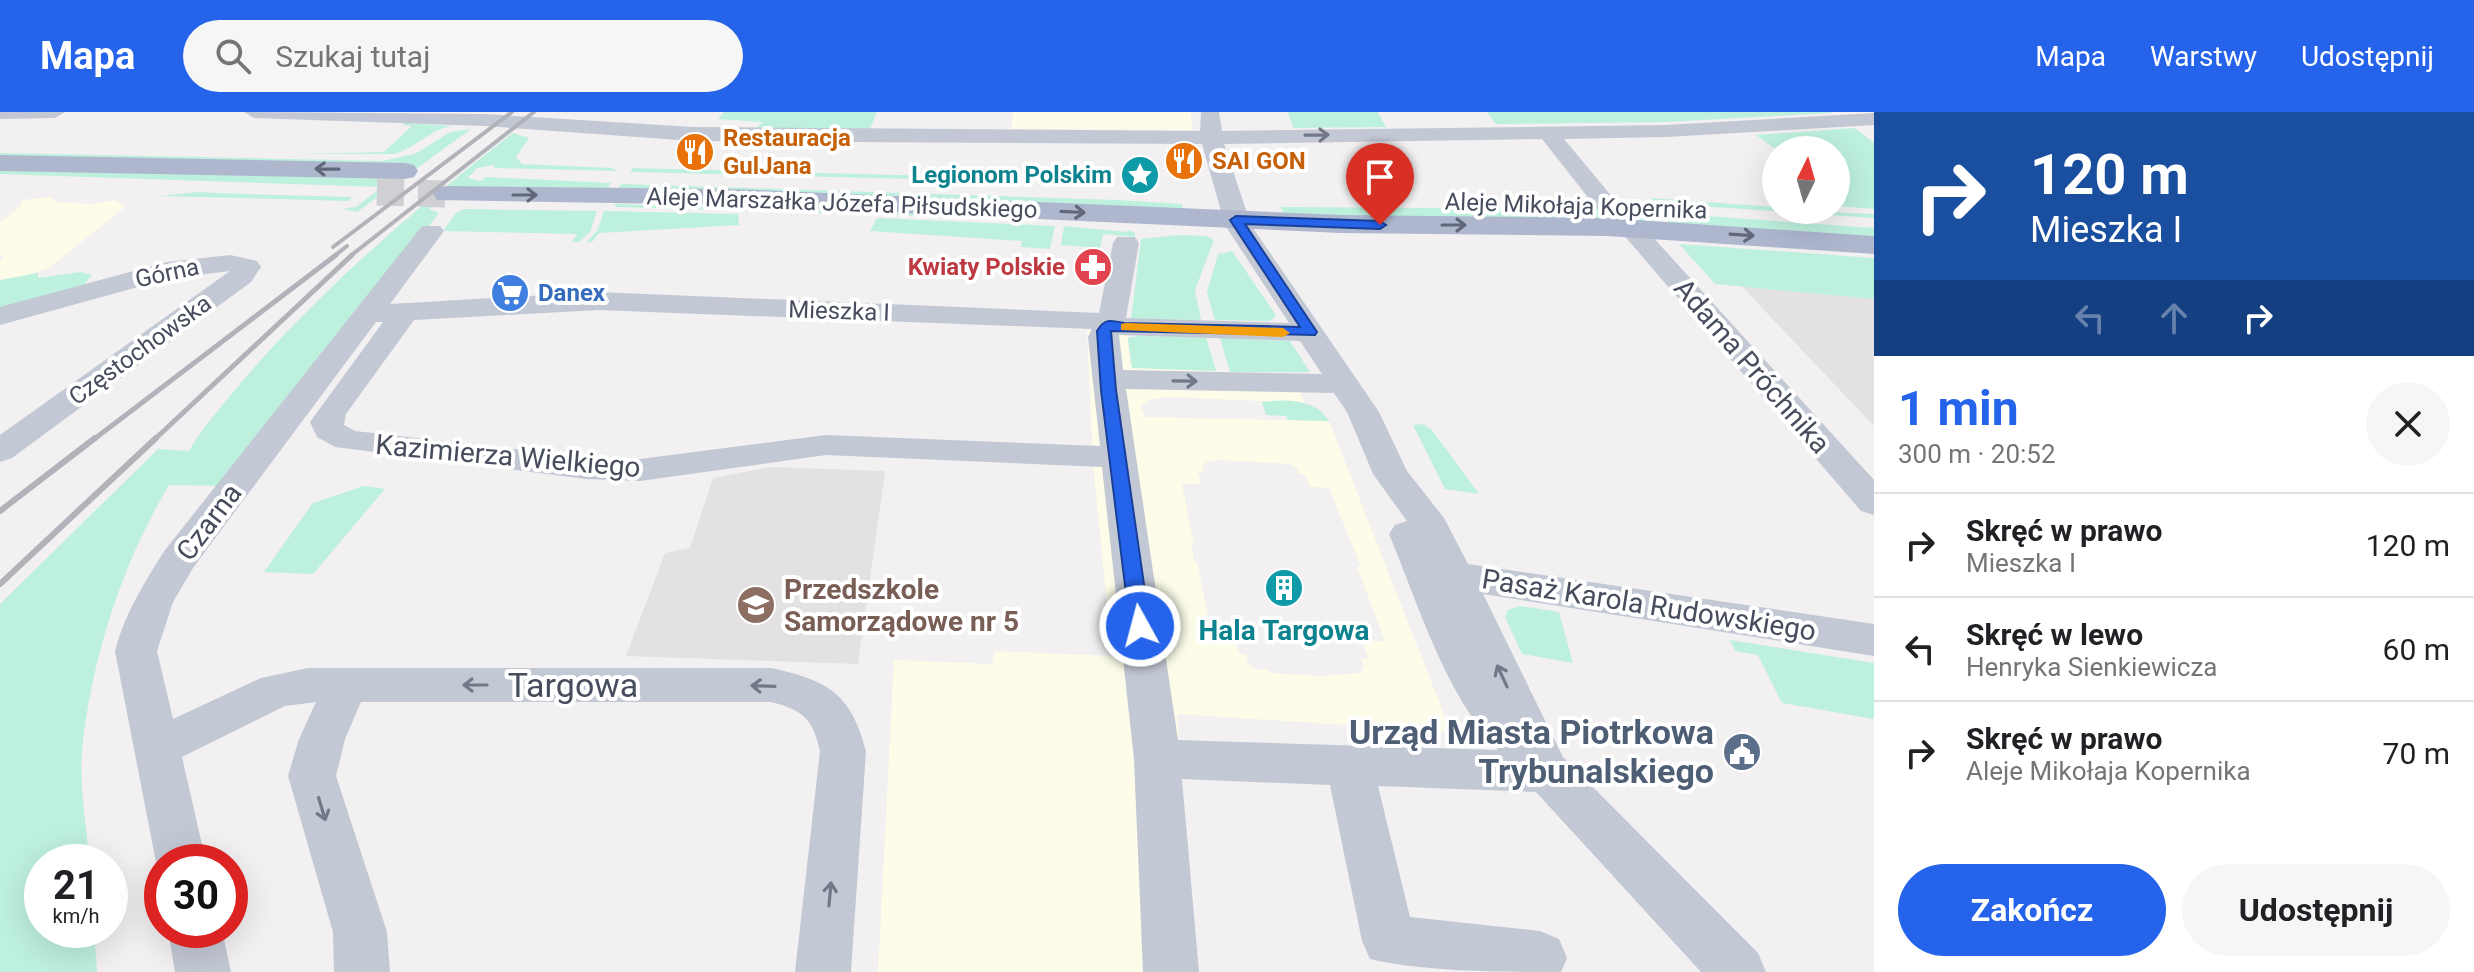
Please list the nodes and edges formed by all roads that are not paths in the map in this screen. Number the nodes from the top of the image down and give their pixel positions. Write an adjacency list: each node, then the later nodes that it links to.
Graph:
1 (55, 112): 4 (street)
2 (254, 112): 5 (street)
3 (1212, 112): 8 (street); 9 (street)
4 (0, 113)
5 (455, 115): 9 (street)
6 (1874, 119): 7 (street)
7 (1547, 132): 8 (street, one-way to 7); 16 (street)
8 (1259, 135): 9 (street)
9 (1211, 138): 17 (street)
10 (0, 163): 11 (main road, one-way to 10)
11 (405, 171)
12 (472, 172): 17 (main road, Aleje Marszałka Józefa Piłsudskiego)
13 (0, 180): 14 (main road)
14 (377, 192)
15 (447, 194): 17 (main road, Aleje Marszałka Józefa Piłsudskiego, one-way to 17)
16 (1607, 205): 17 (main road, Aleje Mikołaja Kopernika); 18 (main road, Aleje Mikołaja Kopernika)
17 (1233, 208): 19 (main road, Aleje Mikołaja Kopernika, one-way to 19); 28 (street)
18 (1874, 223)
19 (1631, 228): 22 (main road, Aleje Mikołaja Kopernika, one-way to 22); 33 (street, Adama Próchnika)
20 (431, 231): 24 (street, Czarna)
21 (1126, 243): 26 (street)
22 (1874, 245)
23 (213, 263): 25 (street, Górna); 27 (street, Górna); 31 (street, Częstochowska)
24 (385, 314): 26 (street, Mieszka I); 32 (street, Kazimierza Wielkiego); 37 (street, Czarna)
25 (0, 316)
26 (1109, 324): 28 (street, Mieszka I); 29 (street)
27 (0, 326)
28 (1310, 332): 30 (street)
29 (1107, 379): 30 (street, one-way to 30); 32 (street)
30 (1345, 384): 34 (street)
31 (0, 451)
32 (1118, 457): 38 (street)
33 (1874, 503)
34 (1440, 573): 35 (street, Pasaż Karola Rudowskiego); 40 (street)
35 (1874, 640)
36 (346, 685): 37 (street, Targowa); 45 (street, one-way to 45); 46 (street, Targowa, one-way to 36)
37 (159, 747): 41 (street, Czarna)
38 (1157, 759): 39 (street); 47 (street)
39 (1350, 767): 40 (street); 43 (street)
40 (1547, 772): 48 (street)
41 (178, 844)
42 (198, 948): 44 (street)
43 (1540, 958)
44 (203, 972)
45 (362, 972)
46 (823, 972)
47 (1171, 972)
48 (1738, 972)

